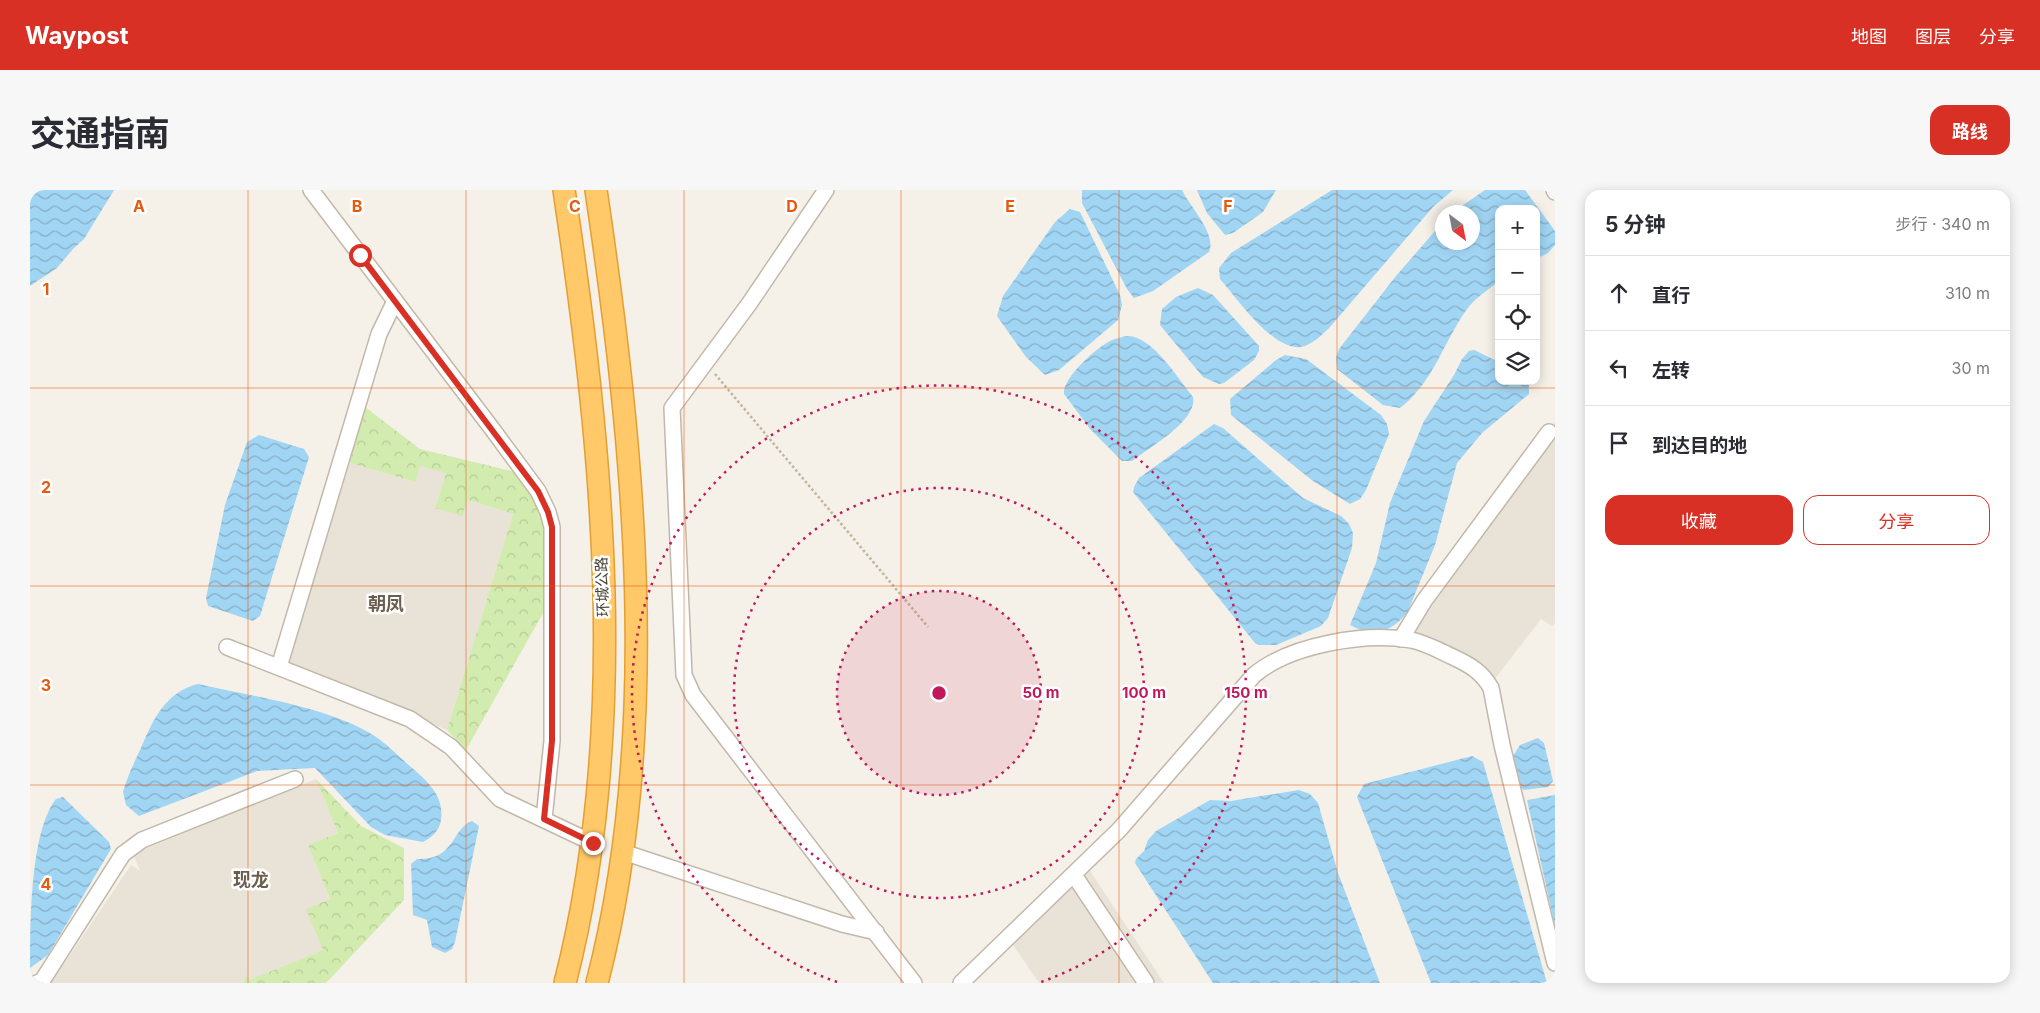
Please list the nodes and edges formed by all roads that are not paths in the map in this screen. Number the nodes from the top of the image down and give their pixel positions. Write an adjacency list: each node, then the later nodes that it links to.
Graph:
1 (312, 190): 5 (street)
2 (564, 190): 12 (highway, 环城公路)
3 (596, 190): 13 (highway)
4 (826, 190): 15 (street)
5 (395, 301): 9 (street); 11 (street)
6 (1549, 432): 7 (street)
7 (1401, 639): 14 (street); 16 (street)
8 (227, 647): 9 (street)
9 (279, 667): 11 (street)
10 (296, 778): 17 (street)
11 (544, 819): 12 (street)
12 (593, 843): 18 (highway, 环城公路)
13 (624, 852): 15 (street); 19 (highway)
14 (1074, 875): 21 (street); 22 (street)
15 (876, 932): 20 (street)
16 (1555, 963)
17 (38, 983)
18 (565, 983)
19 (597, 983)
20 (914, 983)
21 (961, 983)
22 (1146, 983)

